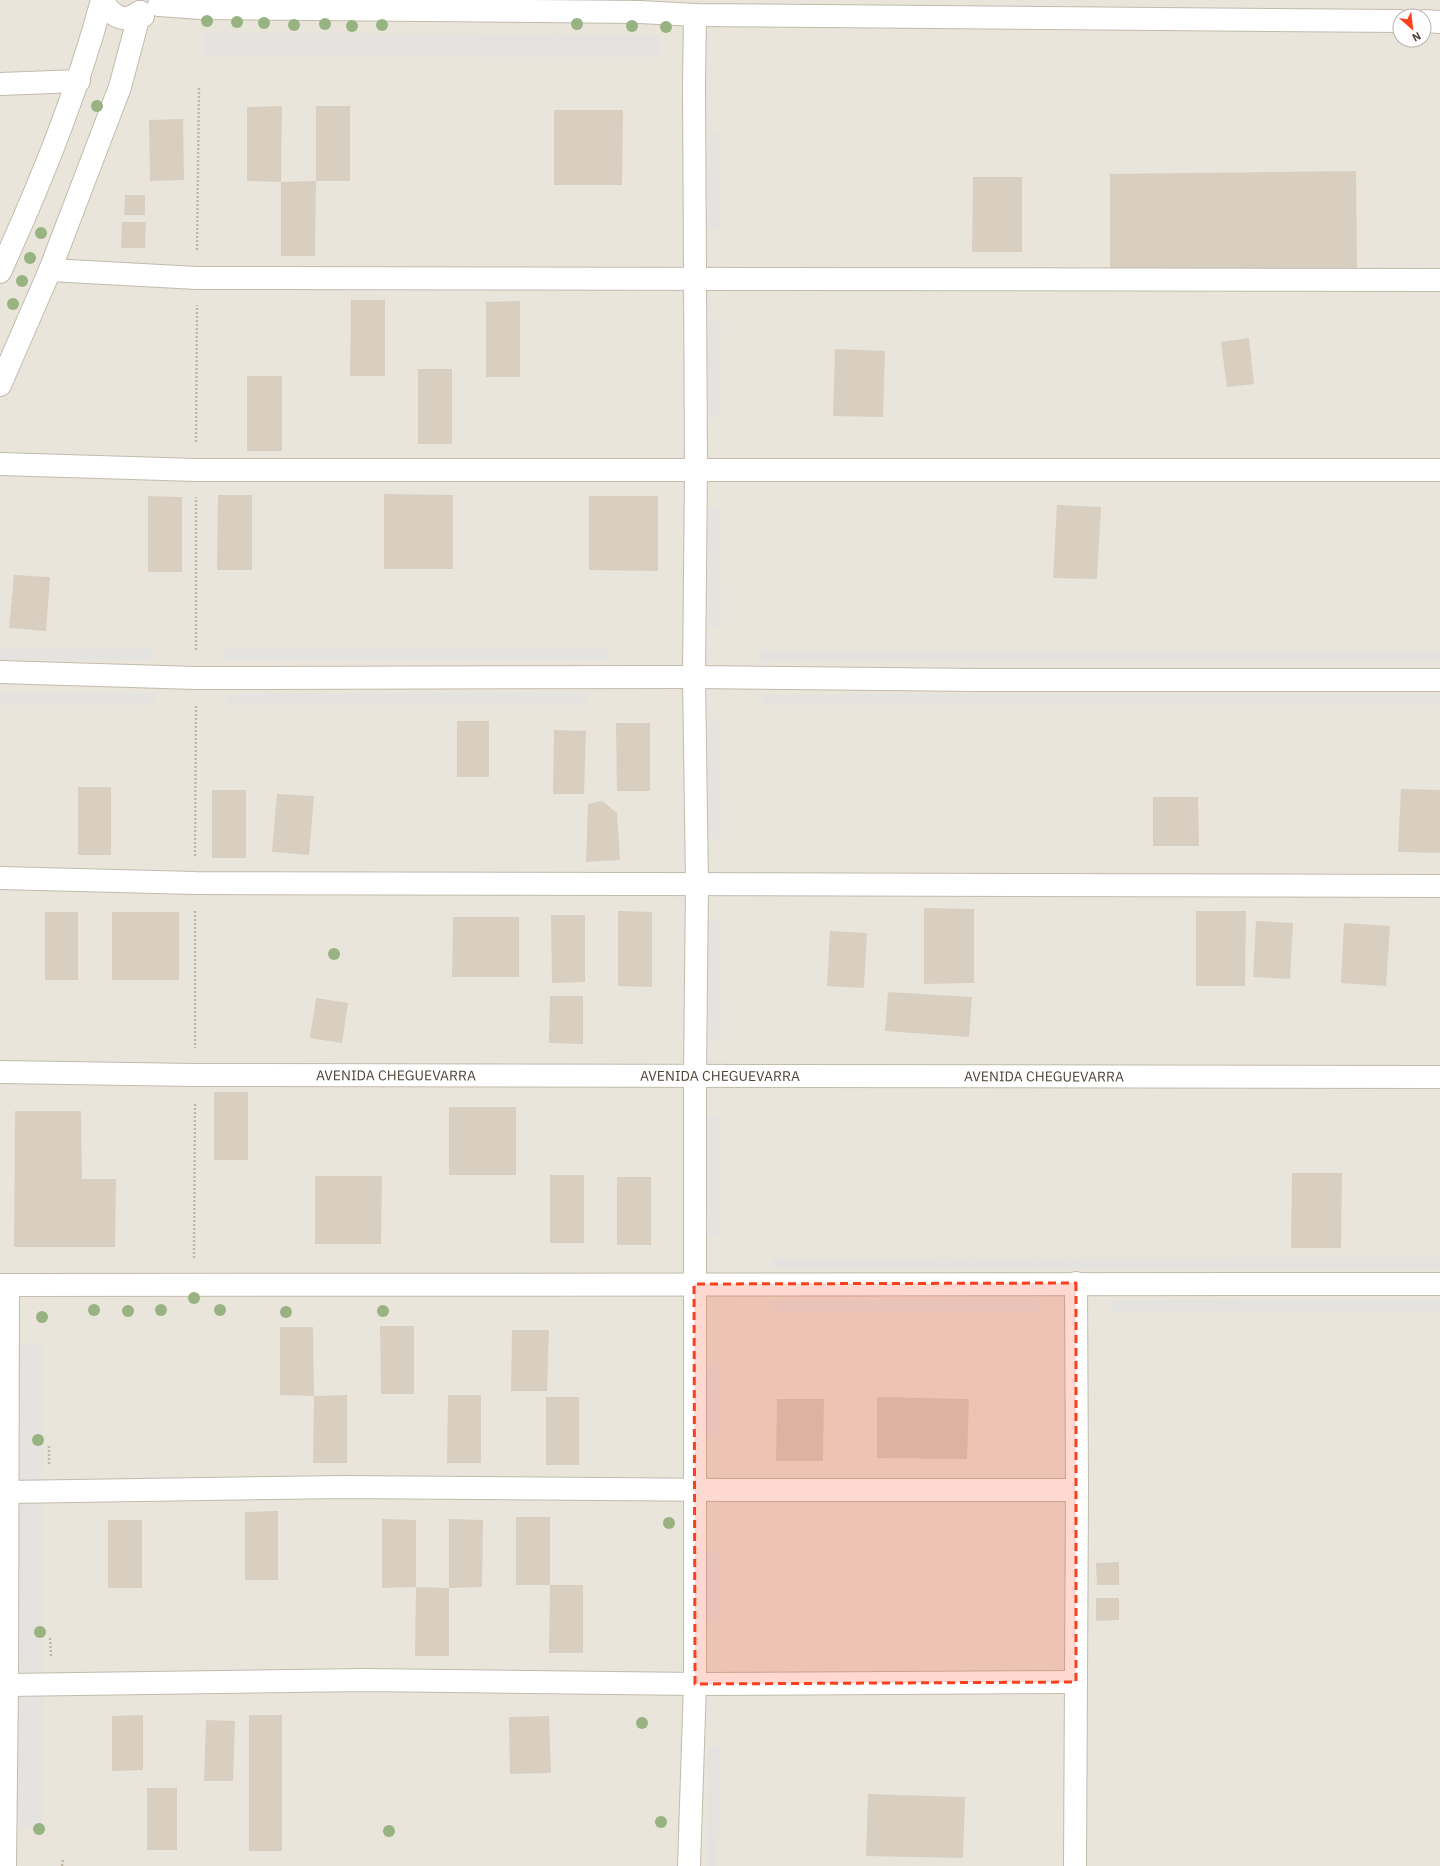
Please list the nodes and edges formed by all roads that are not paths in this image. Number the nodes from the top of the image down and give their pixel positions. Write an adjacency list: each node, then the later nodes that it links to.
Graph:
1 (102, 0): 2 (street); 5 (street)
2 (153, 6): 3 (street); 7 (street)
3 (695, 15): 4 (street); 9 (street)
4 (1392, 21)
5 (79, 81): 6 (street); 8 (street)
6 (0, 84)
7 (50, 270): 9 (street); 11 (street)
8 (0, 272)
9 (694, 279): 10 (street); 13 (street)
10 (1440, 280)
11 (0, 385)
12 (0, 464): 13 (street)
13 (696, 470): 14 (street); 16 (street)
14 (1440, 470)
15 (0, 672): 16 (street)
16 (694, 677): 17 (street); 19 (street)
17 (1440, 680)
18 (0, 878): 19 (street)
19 (698, 884): 20 (street); 22 (street)
20 (1440, 886)
21 (0, 1072): 22 (street, AVENIDA CHEGUEVARRA)
22 (695, 1075): 23 (street, AVENIDA CHEGUEVARRA); 25 (street)
23 (1440, 1077)
24 (1076, 1283): 25 (street); 26 (street); 29 (street)
25 (694, 1284): 27 (street); 28 (street)
26 (1440, 1284)
27 (4, 1285): 30 (street)
28 (695, 1490): 29 (street); 30 (street); 32 (street)
29 (1077, 1490): 31 (street)
30 (7, 1492): 33 (street)
31 (1076, 1682): 32 (street); 36 (street)
32 (695, 1684): 33 (street); 35 (street)
33 (7, 1685): 34 (street)
34 (5, 1866)
35 (689, 1866)
36 (1075, 1866)

